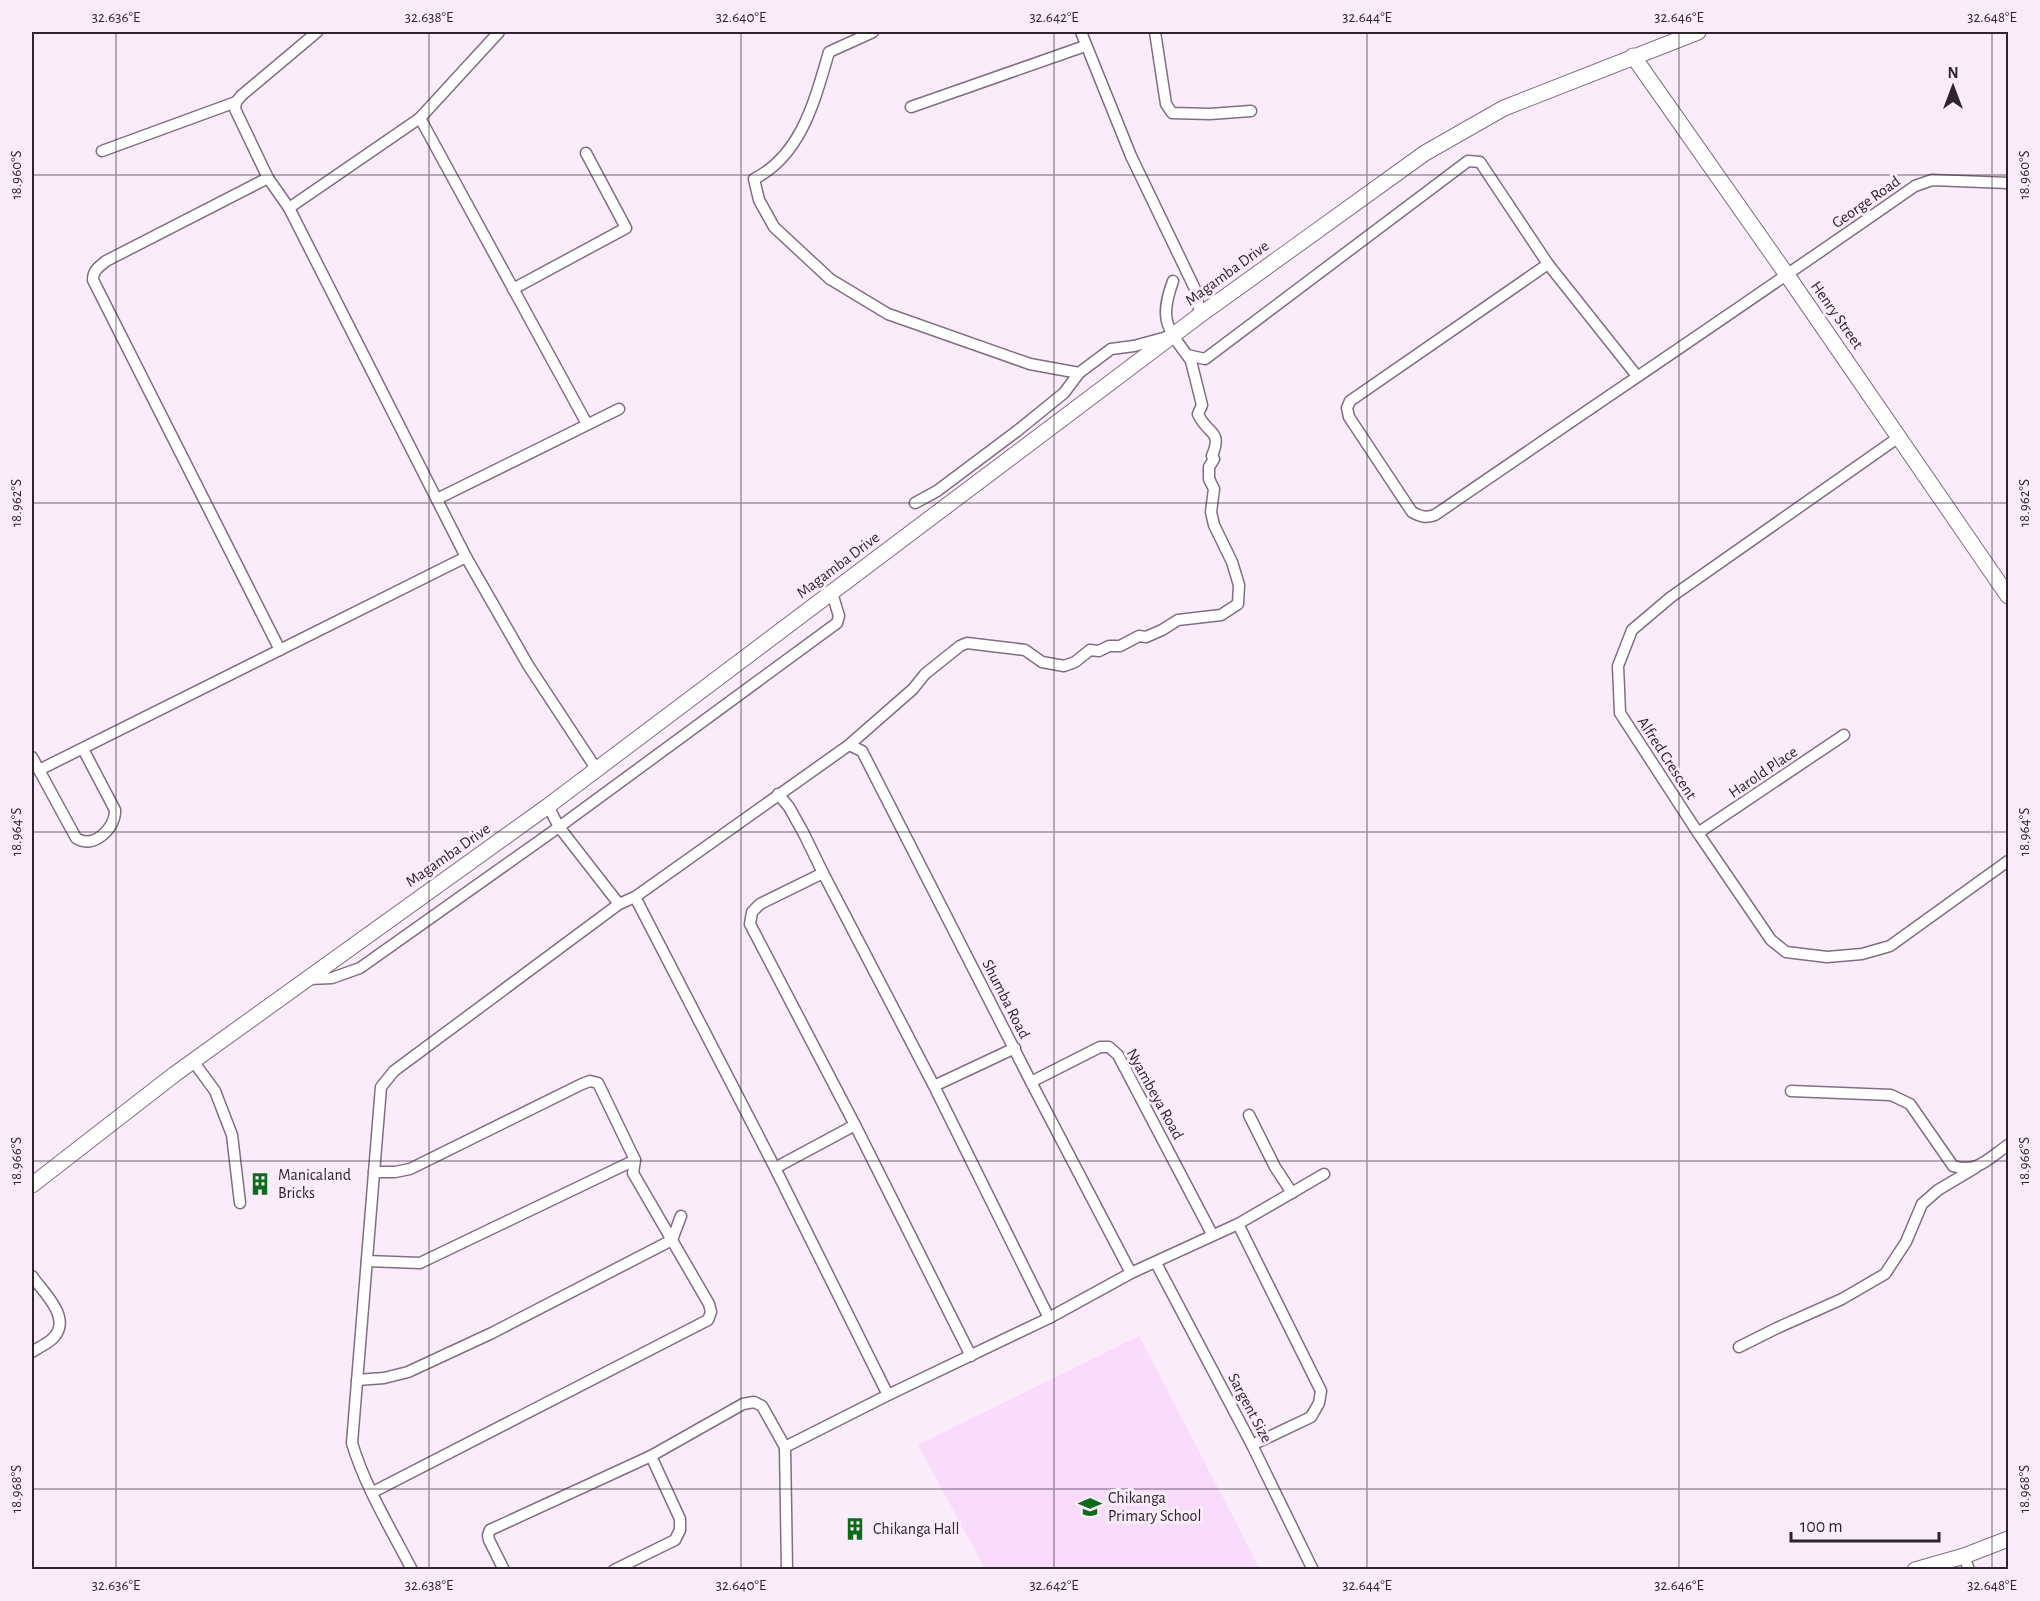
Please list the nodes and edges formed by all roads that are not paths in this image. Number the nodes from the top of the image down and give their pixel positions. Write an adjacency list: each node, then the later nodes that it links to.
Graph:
1 (317, 32): 9 (street)
2 (499, 32): 12 (street)
3 (873, 32): 25 (street)
4 (1080, 32): 7 (street)
5 (1155, 32): 11 (street)
6 (1698, 32): 8 (street, Magamba Drive)
7 (1085, 46): 10 (street); 22 (street)
8 (1633, 56): 19 (street, Henry Street); 22 (street, Magamba Drive)
9 (236, 102): 13 (street); 15 (street)
10 (911, 107)
11 (1251, 111)
12 (420, 118): 17 (street); 21 (street)
13 (102, 151)
14 (586, 153): 21 (street)
15 (268, 178): 17 (street); 35 (street)
16 (2008, 183): 19 (street, George Road)
17 (290, 208): 30 (street)
18 (1548, 264): 24 (street); 26 (street); 26 (street, George Road)
19 (1787, 275): 26 (street, George Road); 29 (street, Henry Street)
20 (1173, 281): 23 (street)
21 (513, 289): 28 (street)
22 (1200, 315): 23 (street, Magamba Drive)
23 (1172, 336): 24 (street); 25 (street); 33 (street, Magamba Drive)
24 (1187, 355): 37 (street)
25 (1079, 373): 31 (street)
26 (1637, 376)
27 (619, 409): 28 (street)
28 (587, 424): 30 (street)
29 (1899, 437): 34 (street, Henry Street); 45 (street, Alfred Crescent)
30 (437, 499): 32 (street)
31 (915, 503)
32 (466, 557): 35 (street); 41 (street)
33 (832, 593): 41 (street, Magamba Drive); 44 (street)
34 (2008, 596)
35 (280, 650): 38 (street)
36 (1844, 735): 45 (street, Harold Place)
37 (849, 745): 42 (street); 51 (street, Shumba Road)
38 (82, 749): 40 (street); 40 (street)
39 (32, 757): 40 (street)
40 (39, 770)
41 (597, 770): 43 (street, Magamba Drive)
42 (778, 794): 47 (street); 48 (street)
43 (548, 806): 44 (street); 50 (street, Magamba Drive)
44 (559, 827): 49 (street); 50 (street)
45 (1698, 833): 46 (street, Alfred Crescent)
46 (2008, 861)
47 (823, 873): 54 (street); 57 (street)
48 (635, 897): 49 (street); 60 (street)
49 (619, 904): 62 (street)
50 (308, 979): 52 (street, Magamba Drive)
51 (1015, 1048): 53 (street, Shumba Road); 54 (street)
52 (193, 1061): 64 (street, Magamba Drive); 66 (street)
53 (1031, 1082): 69 (street, Nyambeya Road); 73 (street, Shumba Road)
54 (934, 1086): 75 (street)
55 (1791, 1091): 61 (street)
56 (1249, 1114): 65 (street)
57 (855, 1125): 60 (street); 78 (street)
58 (2008, 1144): 61 (street)
59 (635, 1160): 62 (street); 70 (street); 71 (street)
60 (775, 1168): 80 (street)
61 (1975, 1168): 76 (street)
62 (374, 1172): 71 (street)
63 (1324, 1174): 65 (street)
64 (32, 1185)
65 (1292, 1193): 68 (street)
66 (240, 1203)
67 (681, 1216): 70 (street)
68 (1238, 1224): 69 (street); 81 (street)
69 (1212, 1234): 72 (street)
70 (672, 1240): 79 (street); 84 (street)
71 (367, 1261): 79 (street)
72 (1156, 1263): 73 (street); 81 (street, Sargent Size)
73 (1131, 1273): 75 (street)
74 (32, 1276): 77 (street)
75 (1048, 1318): 78 (street)
76 (1739, 1347)
77 (32, 1352)
78 (971, 1356): 80 (street)
79 (357, 1380): 84 (street)
80 (888, 1395): 82 (street)
81 (1252, 1445): 91 (street, Sargent Size)
82 (785, 1447): 83 (street); 90 (street)
83 (651, 1456): 88 (street); 89 (street)
84 (373, 1492): 87 (street)
85 (2008, 1539): 86 (street)
86 (1966, 1563): 92 (street)
87 (412, 1569)
88 (504, 1569)
89 (614, 1569)
90 (787, 1569)
91 (1313, 1569)
92 (1915, 1569)

